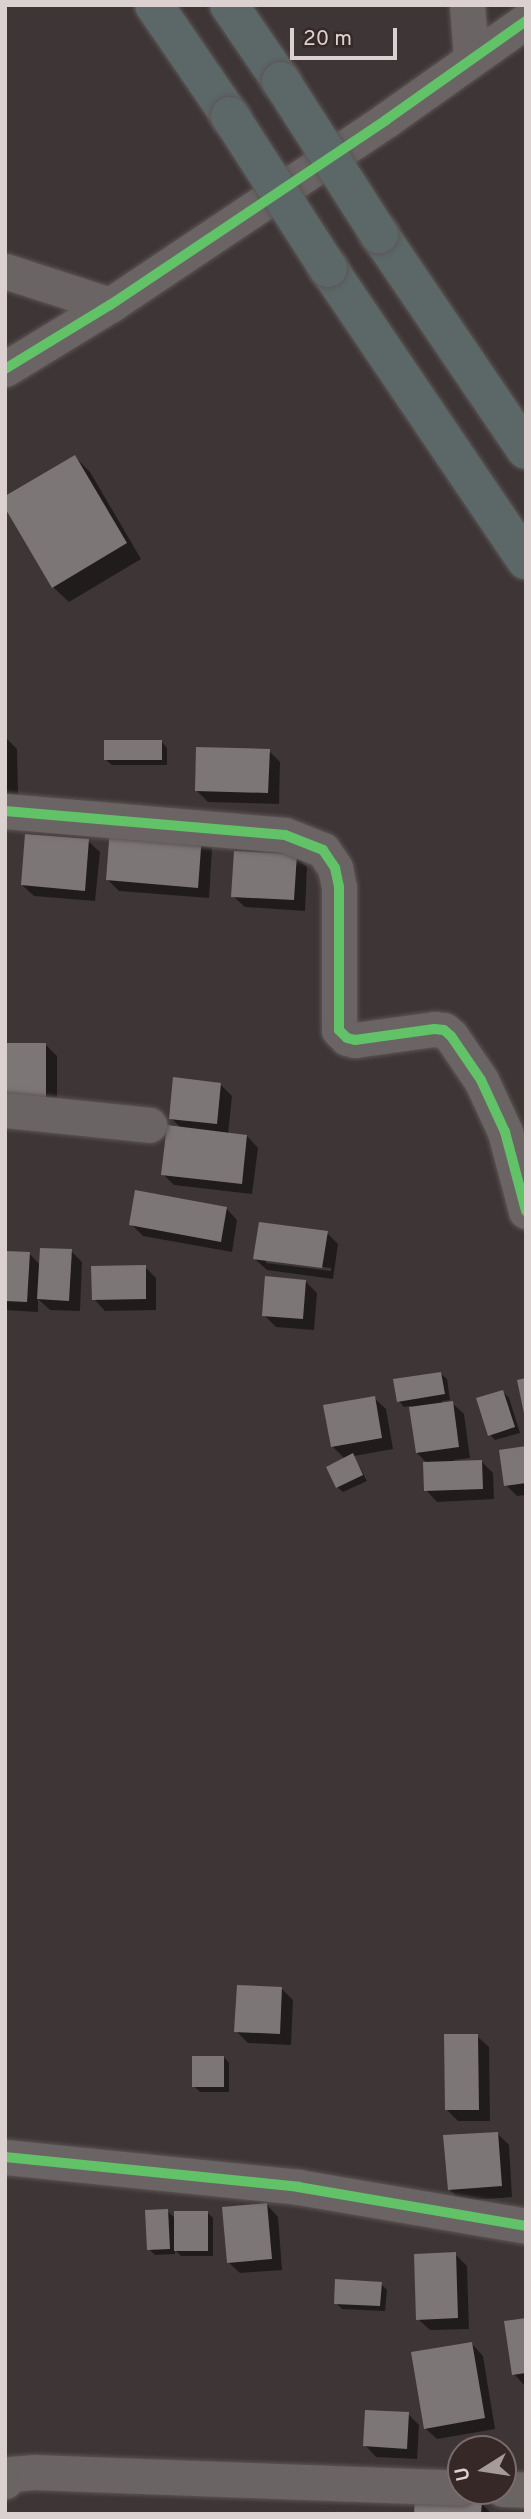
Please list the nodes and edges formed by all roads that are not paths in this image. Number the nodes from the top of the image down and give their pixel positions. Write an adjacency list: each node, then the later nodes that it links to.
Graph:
1 (154, 5): 10 (highway, bridge)
2 (229, 5): 9 (highway, bridge)
3 (467, 5): 5 (street)
4 (526, 21): 5 (street)
5 (471, 58): 7 (street)
6 (5, 271): 7 (street)
7 (110, 305): 8 (street)
8 (5, 369)
9 (526, 450)
10 (526, 560)
11 (5, 811): 14 (street)
12 (5, 1110): 13 (street)
13 (149, 1125)
14 (526, 1211)
15 (5, 2157): 16 (street)
16 (526, 2226)
17 (5, 2480): 18 (street)
18 (447, 2487)

